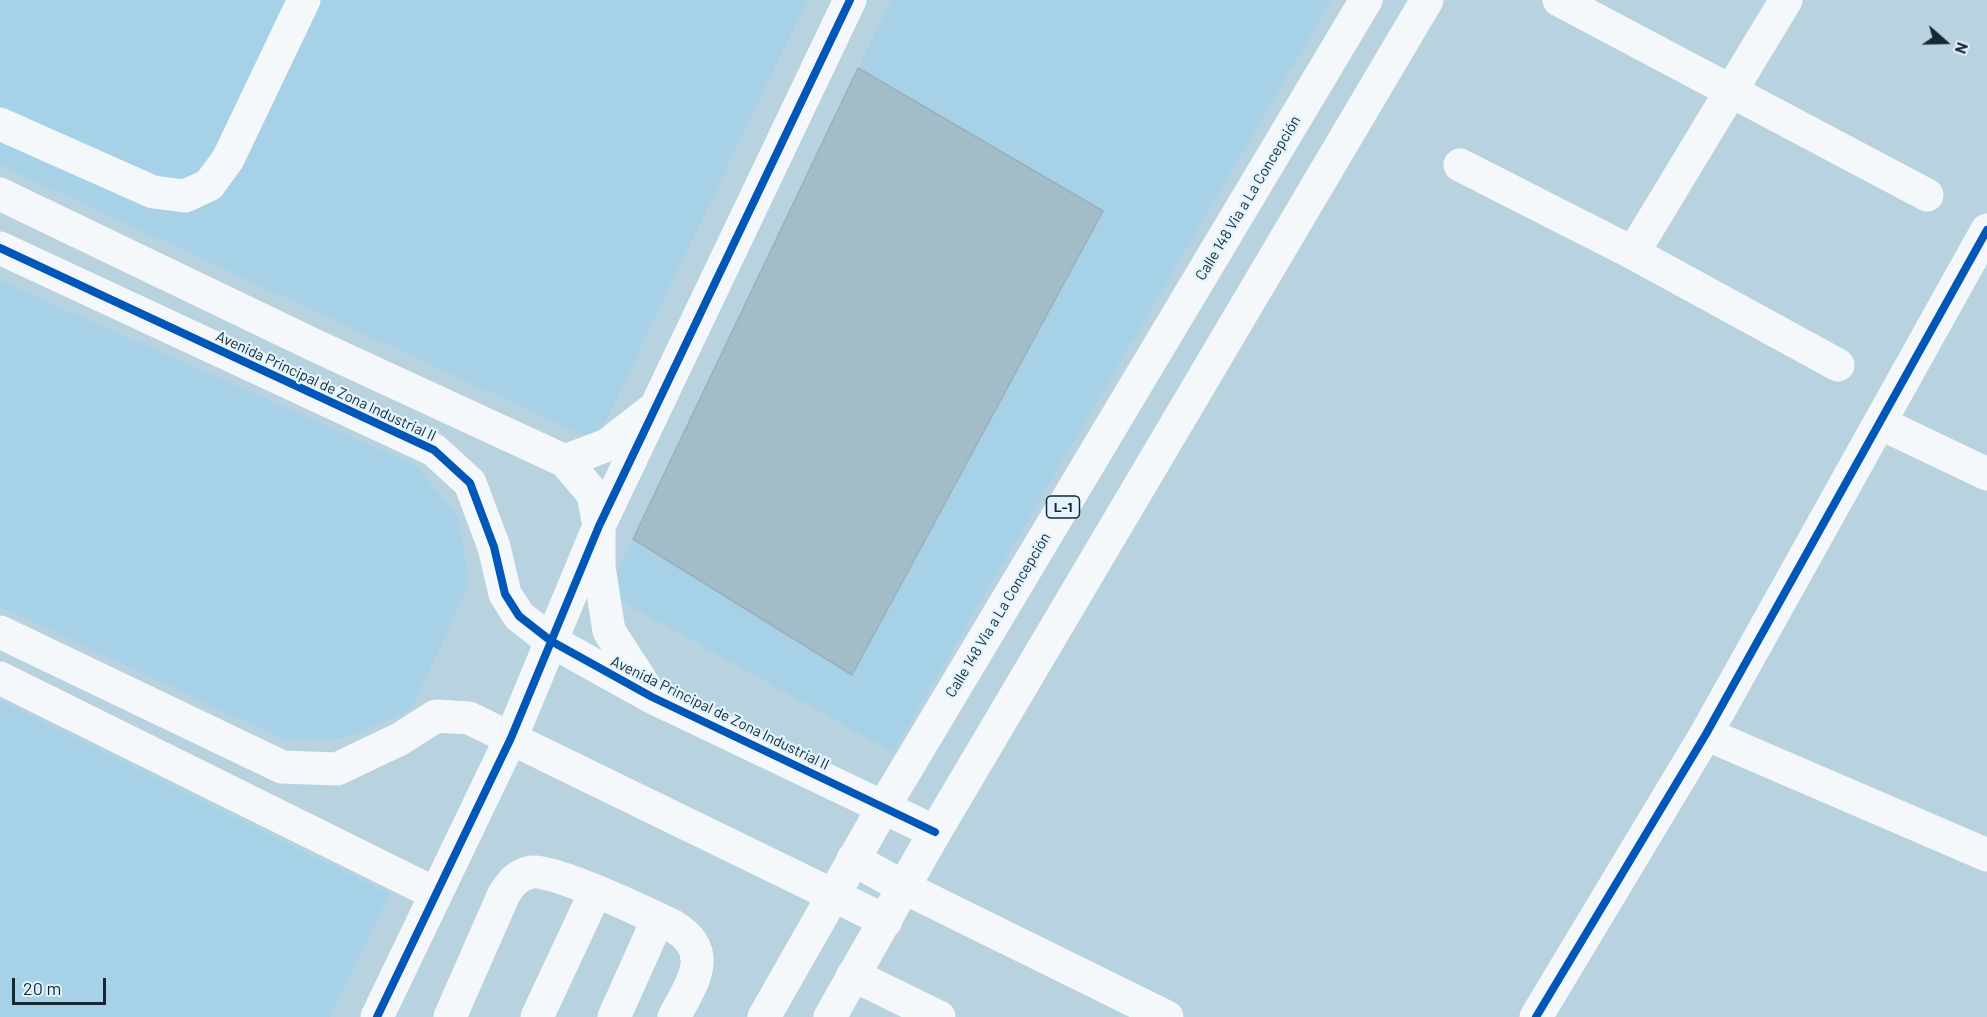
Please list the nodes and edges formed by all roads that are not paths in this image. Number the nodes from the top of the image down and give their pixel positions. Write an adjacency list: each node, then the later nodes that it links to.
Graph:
1 (304, 0): 8 (street)
2 (850, 0): 16 (street)
3 (1366, 0): 27 (street, Calle 148 Via a La Concepción / L-1)
4 (1427, 0): 28 (street)
5 (1559, 0): 7 (street)
6 (1786, 0): 7 (street)
7 (1731, 91): 11 (street); 14 (street)
8 (0, 124)
9 (1460, 165): 14 (street)
10 (0, 194): 18 (street, Avenida Principal de Zona Industrial II)
11 (1927, 195)
12 (1987, 230): 17 (street)
13 (0, 248): 22 (street, Avenida Principal de Zona Industrial II)
14 (1633, 254): 15 (street)
15 (1838, 365)
16 (658, 405): 18 (street); 20 (street)
17 (1880, 423): 19 (street); 25 (street)
18 (565, 461): 20 (street, Avenida Principal de Zona Industrial II)
19 (1987, 474)
20 (599, 526): 22 (street); 24 (street, Avenida Principal de Zona Industrial II)
21 (0, 632): 26 (street)
22 (551, 640): 24 (street, Avenida Principal de Zona Industrial II); 26 (street)
23 (0, 678): 33 (street)
24 (652, 698): 27 (street, Avenida Principal de Zona Industrial II)
25 (1706, 734): 29 (street); 47 (street)
26 (511, 738): 33 (street); 34 (street)
27 (883, 808): 28 (street, Avenida Principal de Zona Industrial II); 30 (street, Calle 148 Via a La Concepción / L-1)
28 (935, 832): 31 (street)
29 (1987, 855)
30 (853, 859): 31 (street); 34 (street, Calle 148 Via a La Concepción / L-1)
31 (905, 888): 36 (street); 46 (street)
32 (595, 893): 35 (street); 39 (street); 40 (street)
33 (436, 894): 38 (street)
34 (831, 896): 36 (street); 43 (street, Calle 148 Via a La Concepción / L-1)
35 (658, 919): 41 (street); 42 (street)
36 (886, 921): 37 (street)
37 (853, 975): 44 (street); 45 (street)
38 (377, 1017)
39 (450, 1017)
40 (537, 1017)
41 (614, 1017)
42 (674, 1017)
43 (764, 1017)
44 (830, 1017)
45 (939, 1017)
46 (1167, 1017)
47 (1536, 1017)

